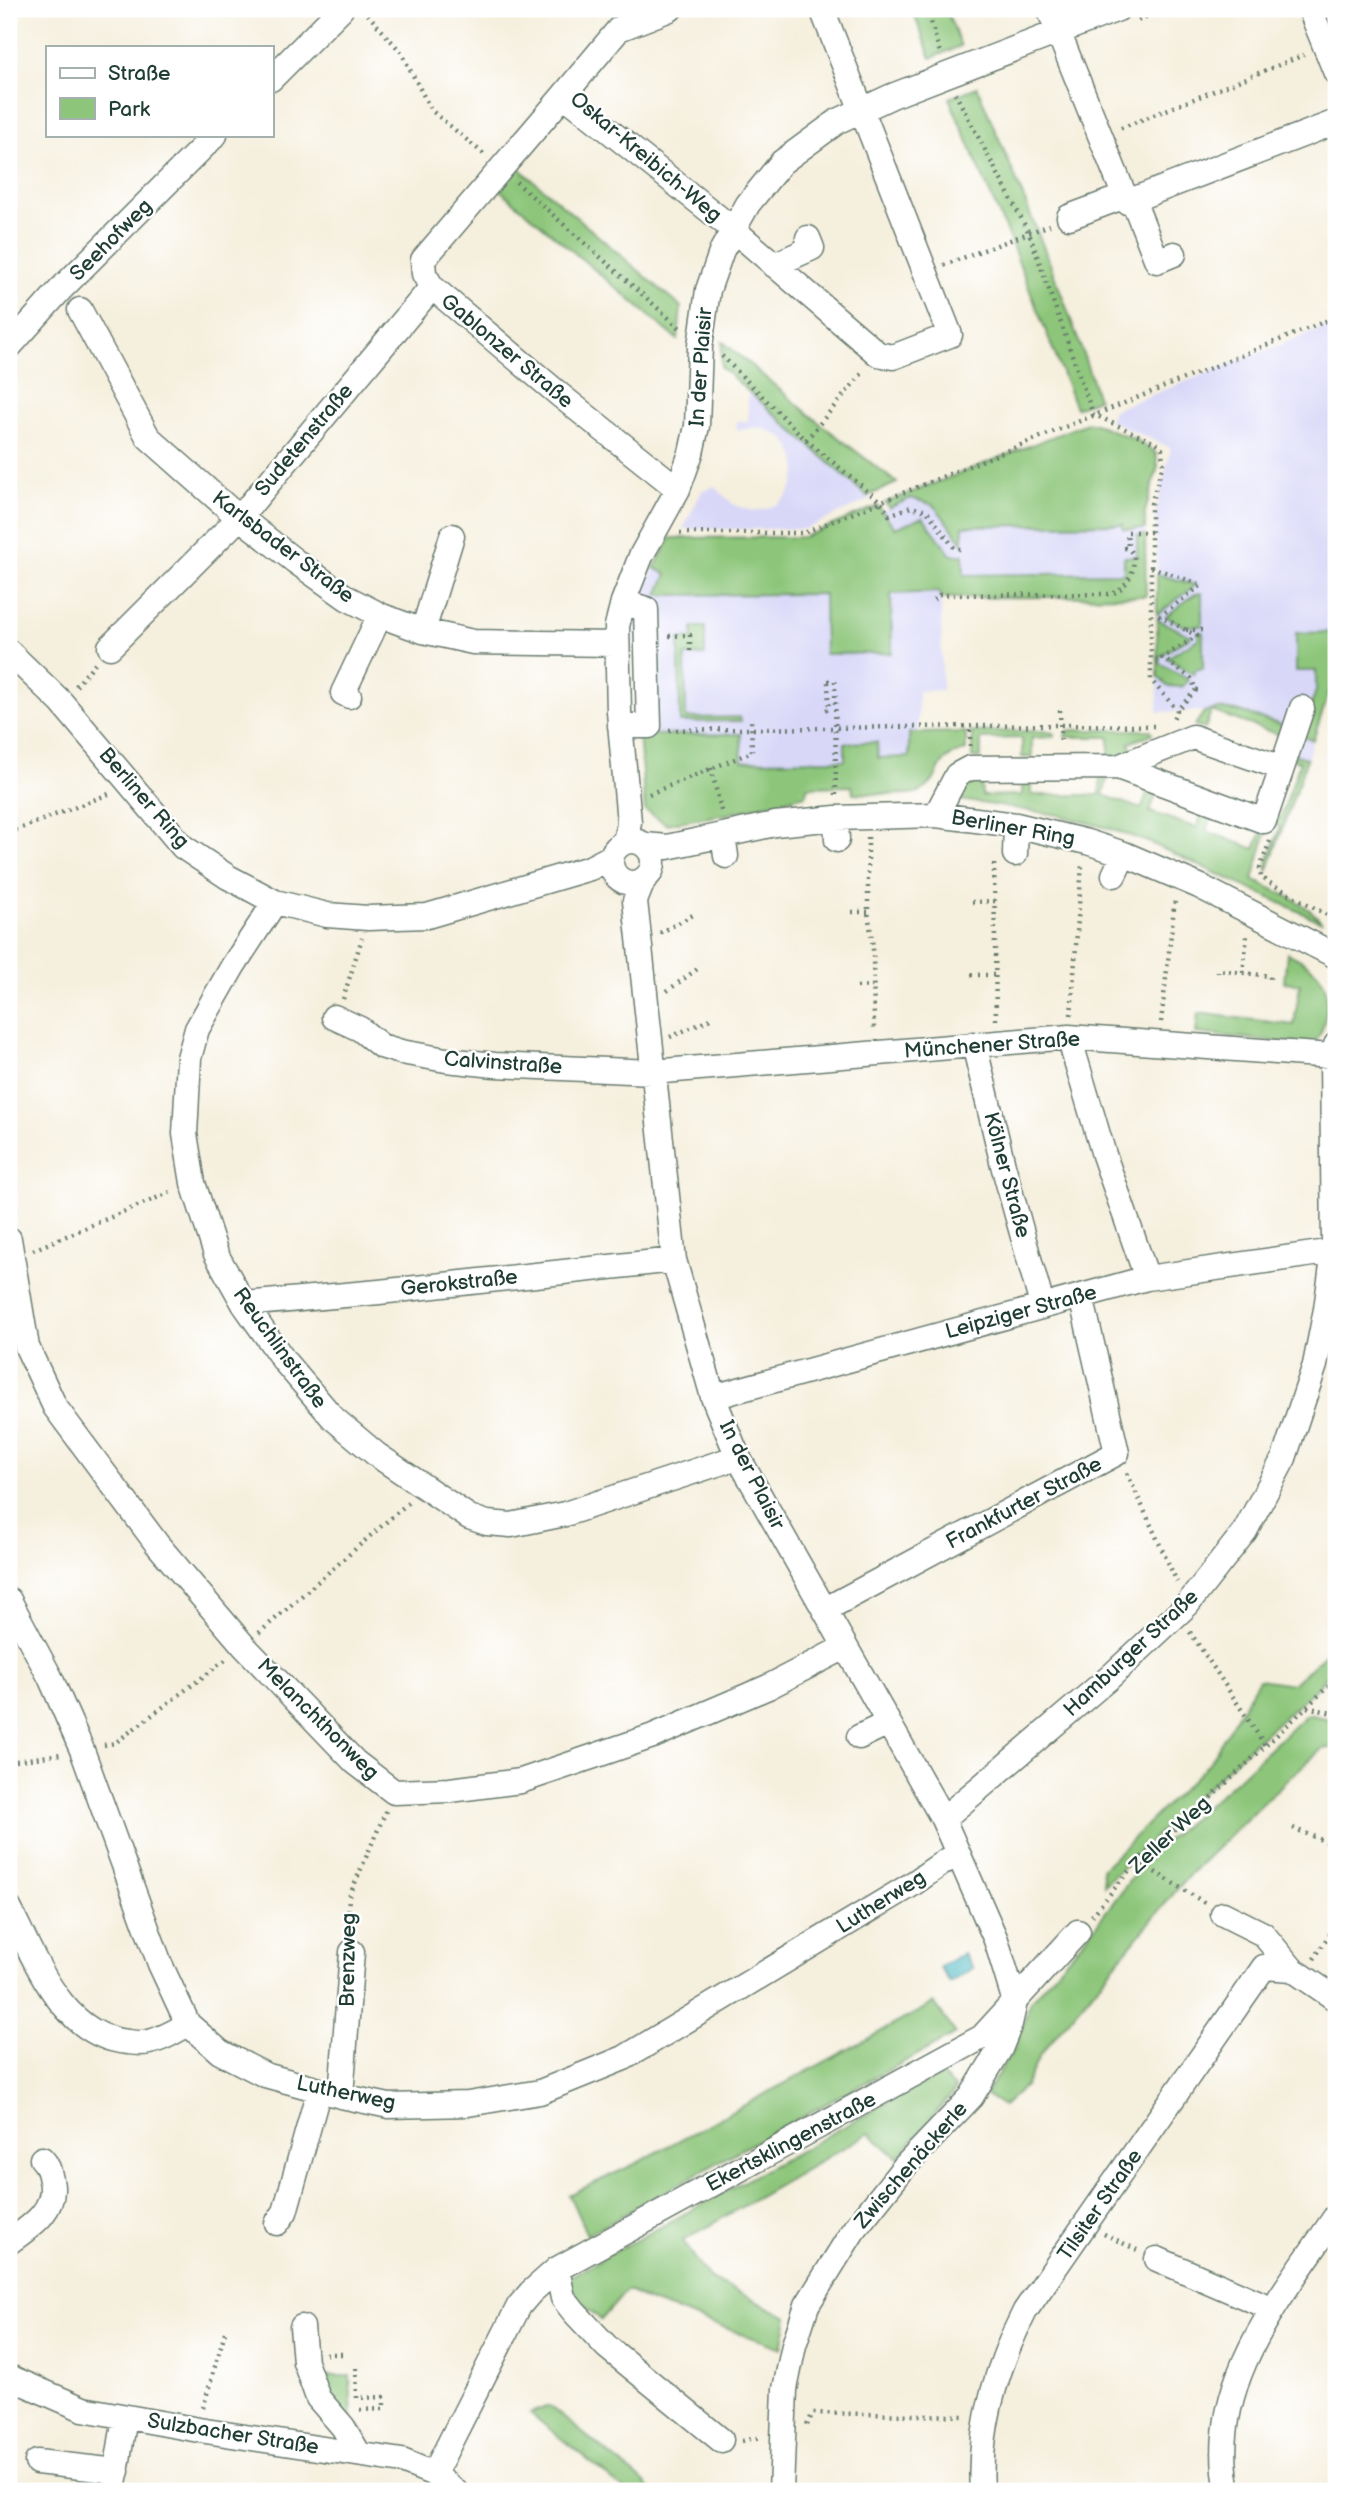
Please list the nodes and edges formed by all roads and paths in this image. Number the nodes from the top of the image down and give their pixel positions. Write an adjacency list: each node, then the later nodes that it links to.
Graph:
1 (341, 9): 13 (street)
2 (362, 9): 19 (path)
3 (670, 9): 14 (street, Oskar-Kreibich-Weg)
4 (822, 9): 15 (street)
5 (927, 9): 12 (path)
6 (1165, 9): 8 (path)
7 (1310, 9): 10 (street)
8 (1123, 16): 9 (street, In der Plaisir)
9 (1053, 20): 12 (street, In der Plaisir); 18 (street)
10 (1326, 47): 11 (street); 18 (path)
11 (1336, 73)
12 (948, 75): 15 (street, In der Plaisir); 23 (path)
13 (273, 77)
14 (564, 95): 19 (street, Gablonzer Straße); 22 (street, Oskar-Kreibich-Weg)
15 (862, 108): 22 (street, In der Plaisir); 27 (street)
16 (1335, 125): 20 (street)
17 (214, 136): 32 (street, Seehofweg)
18 (1101, 136): 20 (street)
19 (500, 168): 28 (street, Gablonzer Straße); 31 (path)
20 (1129, 198): 21 (street); 25 (street)
21 (1069, 217): 23 (path)
22 (734, 230): 26 (street, Oskar-Kreibich-Weg); 37 (street, In der Plaisir)
23 (1029, 233): 27 (path); 35 (path)
24 (808, 238): 26 (street)
25 (1174, 254)
26 (774, 265): 33 (street, Oskar-Kreibich-Weg)
27 (927, 271): 33 (street)
28 (432, 287): 37 (street, Gablonzer Straße); 39 (street, Sudetenstraße)
29 (80, 310): 39 (street, Karlsbader Straße)
30 (1336, 317): 35 (path)
31 (683, 321)
32 (9, 348)
33 (878, 354): 36 (path)
34 (718, 366): 36 (path)
35 (1093, 414): 38 (path); 41 (path)
36 (806, 440): 38 (path)
37 (678, 489): 46 (street, In der Plaisir)
38 (880, 501): 40 (path); 43 (path)
39 (241, 516): 47 (street, Karlsbader Straße); 53 (street, Sudetenstraße)
40 (677, 527)
41 (1151, 532): 44 (path); 45 (path)
42 (452, 536): 50 (street)
43 (963, 549)
44 (1151, 567): 48 (path); 62 (path)
45 (934, 600)
46 (623, 602): 52 (street, In der Plaisir); 64 (street)
47 (380, 615): 50 (street, Karlsbader Straße); 58 (street)
48 (1183, 630): 49 (path); 56 (path)
49 (1203, 630)
50 (431, 636): 52 (street, Karlsbader Straße)
51 (678, 636): 55 (path)
52 (616, 644): 64 (street, In der Plaisir)
53 (110, 647)
54 (9, 652): 74 (street, Berliner Ring)
55 (690, 655)
56 (1196, 690): 57 (path); 62 (path)
57 (1203, 690)
58 (349, 696)
59 (1303, 708): 73 (street)
60 (1060, 709): 66 (path)
61 (826, 710): 67 (path)
62 (1177, 710): 69 (path)
63 (751, 717): 68 (path)
64 (619, 719): 68 (path); 84 (street, In der Plaisir)
65 (1149, 724): 66 (path)
66 (1061, 725): 67 (path); 70 (path)
67 (835, 727): 68 (path); 75 (path)
68 (751, 728): 72 (path)
69 (1169, 728)
70 (1061, 767): 71 (street); 77 (street)
71 (1118, 767): 73 (street); 78 (street)
72 (711, 768): 76 (path); 82 (path)
73 (1282, 768): 78 (street)
74 (131, 786): 80 (path); 88 (street, Berliner Ring)
75 (837, 791)
76 (644, 796)
77 (936, 815): 79 (street, Berliner Ring); 82 (street, Berliner Ring)
78 (1264, 821): 93 (path)
79 (1016, 825): 83 (street); 97 (street, Berliner Ring)
80 (9, 833)
81 (868, 836): 91 (path)
82 (724, 837): 84 (street, Berliner Ring)
83 (1005, 855): 87 (path)
84 (631, 860): 88 (street, Berliner Ring); 96 (street, In der Plaisir)
85 (1082, 864): 110 (path)
86 (1175, 897): 113 (path)
87 (995, 901): 89 (path); 102 (path)
88 (275, 902): 117 (street, Reuchlinstraße)
89 (971, 902)
90 (852, 912): 91 (path)
91 (868, 912): 104 (path)
92 (693, 915): 96 (path)
93 (1336, 920)
94 (1247, 931): 100 (path)
95 (362, 937): 109 (path)
96 (639, 938): 106 (street, In der Plaisir)
97 (1336, 956)
98 (701, 967): 106 (path)
99 (1218, 973): 100 (path)
100 (1244, 973): 103 (path)
101 (971, 975): 102 (path)
102 (996, 975): 112 (path)
103 (1270, 979)
104 (873, 986): 105 (path); 115 (path)
105 (857, 987)
106 (645, 996): 111 (street, In der Plaisir)
107 (334, 1017): 109 (street, Calvinstraße)
108 (711, 1019): 111 (path)
109 (360, 1029): 116 (street, Calvinstraße)
110 (1069, 1037): 112 (street, Münchener Straße); 113 (street, Münchener Straße); 122 (street)
111 (649, 1041): 116 (street, In der Plaisir)
112 (985, 1043): 115 (street, Münchener Straße); 125 (street, Kölner Straße)
113 (1158, 1044): 114 (street, Münchener Straße)
114 (1334, 1051): 120 (street, Hamburger Straße)
115 (875, 1053): 116 (street, Münchener Straße)
116 (652, 1072): 121 (street, In der Plaisir)
117 (193, 1183): 119 (path); 124 (street, Reuchlinstraße)
118 (9, 1239): 135 (street, Melanchthonweg)
119 (44, 1245)
120 (1334, 1251): 122 (street, Leipziger Straße); 131 (street, Hamburger Straße)
121 (674, 1259): 124 (street, Gerokstraße); 126 (street, In der Plaisir)
122 (1147, 1278): 123 (street, Leipziger Straße)
123 (1081, 1296): 125 (street, Leipziger Straße); 127 (street, Frankfurter Straße)
124 (244, 1304): 129 (street, Reuchlinstraße)
125 (1042, 1306): 126 (street, Leipziger Straße)
126 (713, 1397): 128 (street, In der Plaisir)
127 (1117, 1453): 131 (path); 132 (street, Frankfurter Straße)
128 (738, 1457): 129 (street, Reuchlinstraße); 132 (street, In der Plaisir)
129 (424, 1489): 133 (path)
130 (9, 1600): 143 (street, Lutherweg)
131 (1187, 1605): 145 (street, Hamburger Straße)
132 (826, 1609): 136 (street, In der Plaisir)
133 (277, 1617)
134 (1189, 1631): 142 (path)
135 (244, 1646): 136 (street, Melanchthonweg); 143 (path)
136 (845, 1647): 140 (street, In der Plaisir)
137 (1336, 1679): 138 (path, Zeller Weg)
138 (1307, 1707): 139 (path); 142 (path, Zeller Weg)
139 (1336, 1714)
140 (888, 1723): 141 (street); 145 (street, In der Plaisir)
141 (859, 1737)
142 (1265, 1745): 150 (path, Zeller Weg)
143 (70, 1752): 144 (path); 160 (street, Lutherweg)
144 (9, 1762)
145 (943, 1819): 149 (street, In der Plaisir)
146 (1293, 1828): 148 (path)
147 (378, 1830): 156 (path, Brenzweg)
148 (1336, 1846)
149 (957, 1853): 159 (street, In der Plaisir); 161 (street, Lutherweg)
150 (1137, 1861): 151 (path); 155 (path, Zeller Weg)
151 (1181, 1889)
152 (9, 1908): 160 (street)
153 (1223, 1914): 157 (street)
154 (1336, 1924): 157 (path)
155 (1077, 1933): 159 (street)
156 (352, 1952): 161 (street, Brenzweg)
157 (1298, 1973): 158 (street); 177 (street, Tilsiter Straße)
158 (1336, 1999)
159 (1015, 2002): 168 (street, Ekertsklingenstraße); 184 (street, Zwischenäckerle)
160 (188, 2024): 161 (street, Lutherweg)
161 (330, 2093): 164 (street, Brenzweg)
162 (42, 2159): 166 (street)
163 (1336, 2216): 169 (street)
164 (277, 2223)
165 (1108, 2236): 167 (path)
166 (9, 2242)
167 (1157, 2259): 169 (street)
168 (557, 2269): 179 (street); 182 (street, Ekertsklingenstraße)
169 (1273, 2309): 187 (street)
170 (302, 2327): 180 (street)
171 (225, 2332): 174 (path)
172 (356, 2368): 175 (path)
173 (9, 2377): 178 (street, Sulzbacher Straße)
174 (203, 2407)
175 (363, 2410)
176 (850, 2412): 177 (path)
177 (988, 2416): 186 (street, Tilsiter Straße)
178 (125, 2417): 180 (street, Sulzbacher Straße); 183 (street)
179 (721, 2440)
180 (359, 2454): 182 (street, Sulzbacher Straße)
181 (37, 2462): 183 (street)
182 (434, 2474): 185 (street, Sulzbacher Straße)
183 (115, 2481)
184 (780, 2487)
185 (455, 2491)
186 (982, 2491)
187 (1228, 2491)

